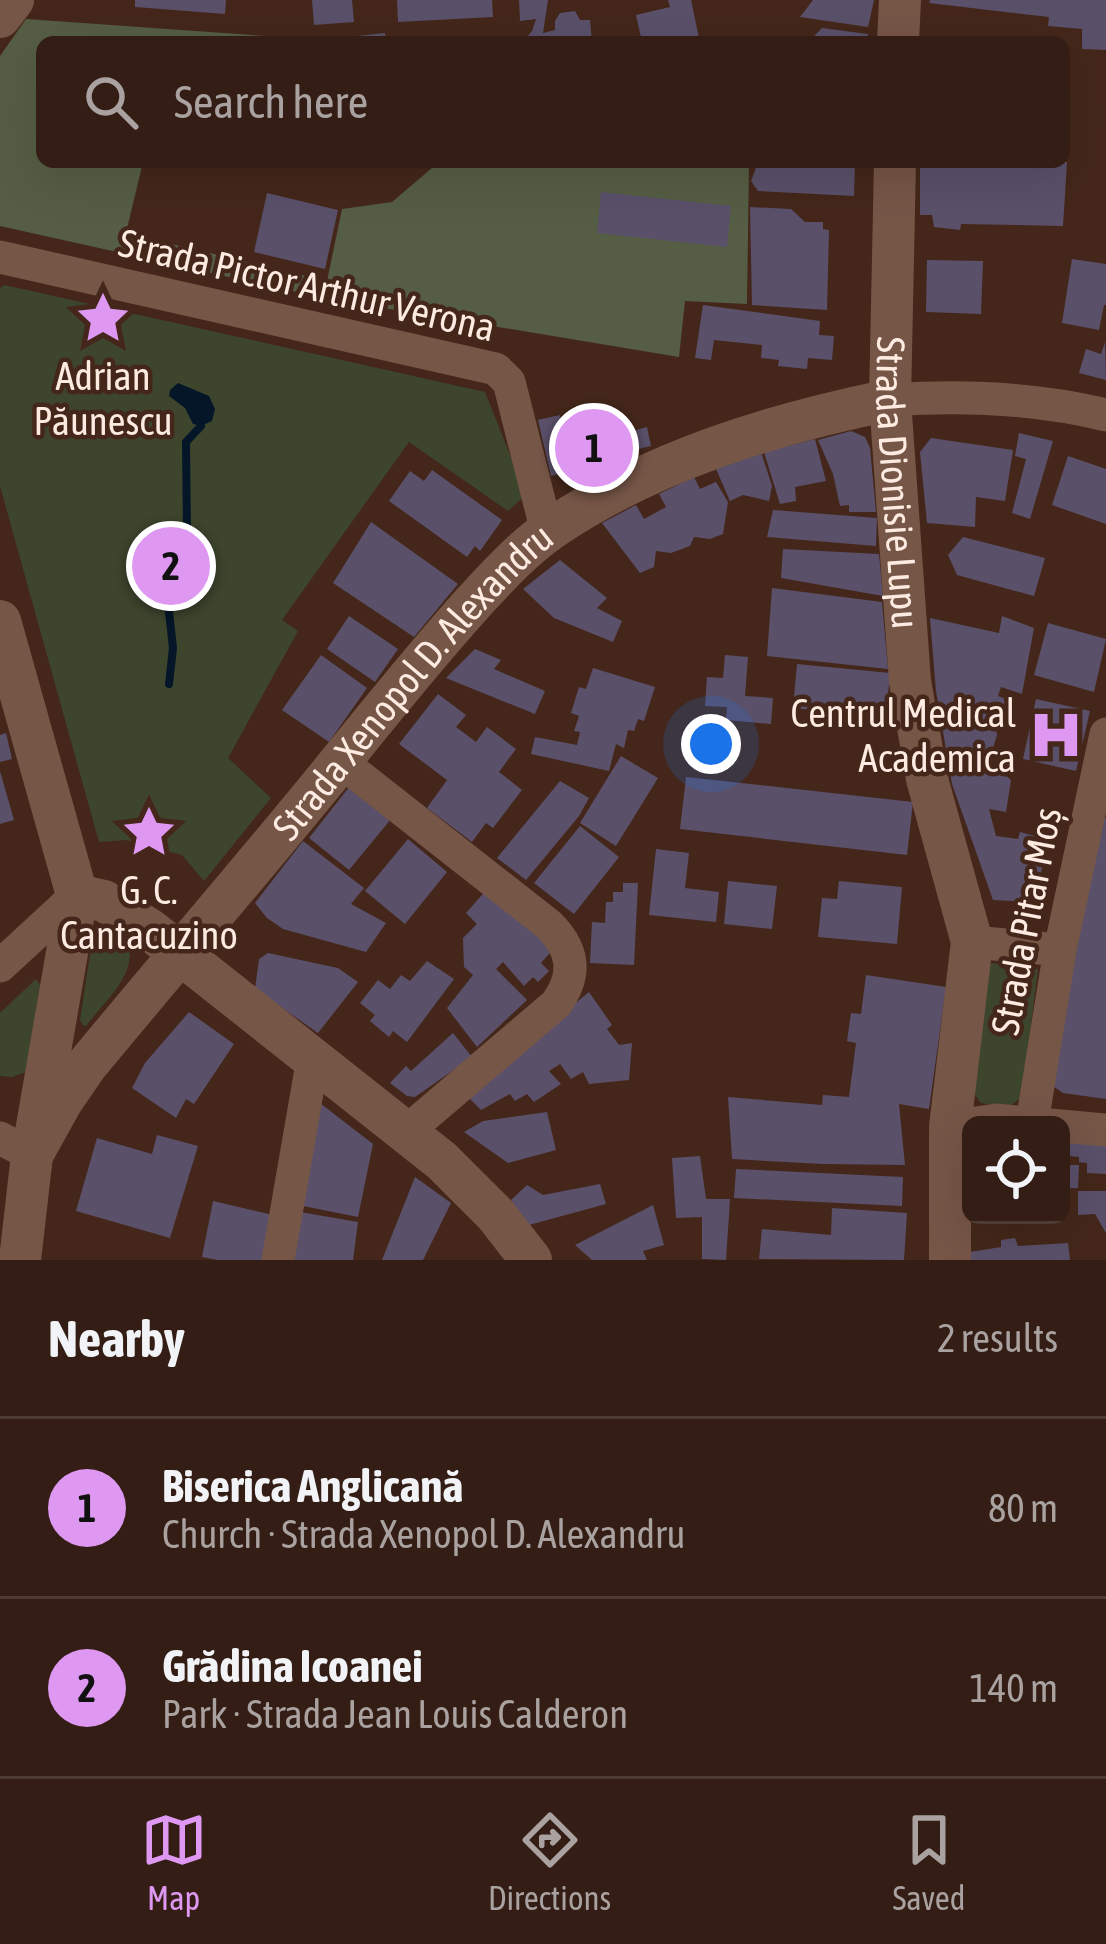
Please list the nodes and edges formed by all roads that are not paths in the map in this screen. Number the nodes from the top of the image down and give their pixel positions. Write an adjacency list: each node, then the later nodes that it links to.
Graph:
1 (14, 0): 3 (street)
2 (899, 0): 4 (street)
3 (0, 17)
4 (898, 36)
5 (896, 168): 7 (street, Strada Dionisie Lupu)
6 (0, 257): 9 (street, Strada Pictor Arthur Verona)
7 (890, 400): 8 (street); 9 (street, Strada Xenopol D. Alexandru); 14 (street, Strada Dionisie Lupu)
8 (1106, 415)
9 (547, 532): 12 (street, Strada Xenopol D. Alexandru)
10 (0, 621): 13 (street)
11 (1106, 734): 15 (street, Strada Pitar Moș)
12 (340, 761): 16 (street, Strada Xenopol D. Alexandru); 24 (street)
13 (77, 895): 16 (street); 17 (street); 25 (street)
14 (972, 942): 15 (street); 21 (street, Strada Dionisie Lupu)
15 (1060, 950): 19 (street, Strada Pitar Moș)
16 (180, 953): 18 (street); 25 (street, Strada Xenopol D. Alexandru)
17 (0, 966)
18 (313, 1058): 24 (street); 27 (street)
19 (1033, 1116)
20 (962, 1125): 21 (street)
21 (950, 1127): 29 (street, Strada Dionisie Lupu)
22 (1070, 1127): 23 (street)
23 (1106, 1130)
24 (406, 1132): 28 (street)
25 (16, 1147): 26 (street)
26 (20, 1260)
27 (278, 1260)
28 (531, 1260)
29 (950, 1260)

